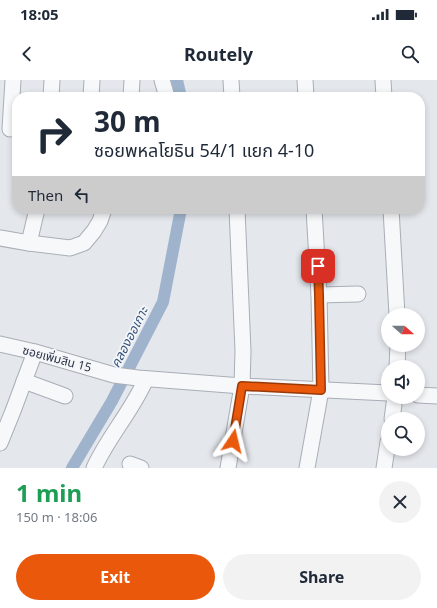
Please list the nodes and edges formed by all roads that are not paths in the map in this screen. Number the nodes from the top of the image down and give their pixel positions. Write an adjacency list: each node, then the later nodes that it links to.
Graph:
1 (13, 80): 9 (street)
2 (52, 80): 10 (street)
3 (92, 80): 11 (street)
4 (132, 80): 12 (street)
5 (162, 80): 13 (street)
6 (231, 80): 14 (street)
7 (305, 80): 15 (street)
8 (383, 80): 16 (street)
9 (12, 92)
10 (51, 92)
11 (91, 92)
12 (131, 92)
13 (165, 92)
14 (232, 92)
15 (306, 92)
16 (384, 92)
17 (12, 96): 18 (street)
18 (10, 129)
19 (36, 214): 25 (street)
20 (102, 214): 25 (street)
21 (236, 214): 33 (street)
22 (314, 214): 27 (street)
23 (390, 214): 28 (street)
24 (0, 238): 25 (street)
25 (29, 243)
26 (358, 294): 27 (street)
27 (319, 295): 34 (street)
28 (397, 308)
29 (0, 344): 30 (street, ซอยเพิ่มสิน 15)
30 (34, 352): 31 (street, ซอยเพิ่มสิน 15); 32 (street)
31 (142, 379): 33 (street, ซอยเพิ่มสิน 15); 42 (street)
32 (24, 381): 37 (street); 39 (street)
33 (242, 386): 34 (street, ซอยเพิ่มสิน 15); 43 (street)
34 (321, 390): 35 (street, ซอยเพิ่มสิน 15); 44 (street)
35 (381, 393)
36 (425, 395): 38 (street)
37 (65, 396)
38 (437, 396)
39 (6, 409): 40 (street)
40 (0, 443)
41 (386, 456): 45 (street)
42 (94, 468)
43 (228, 468)
44 (307, 468)
45 (384, 468)

